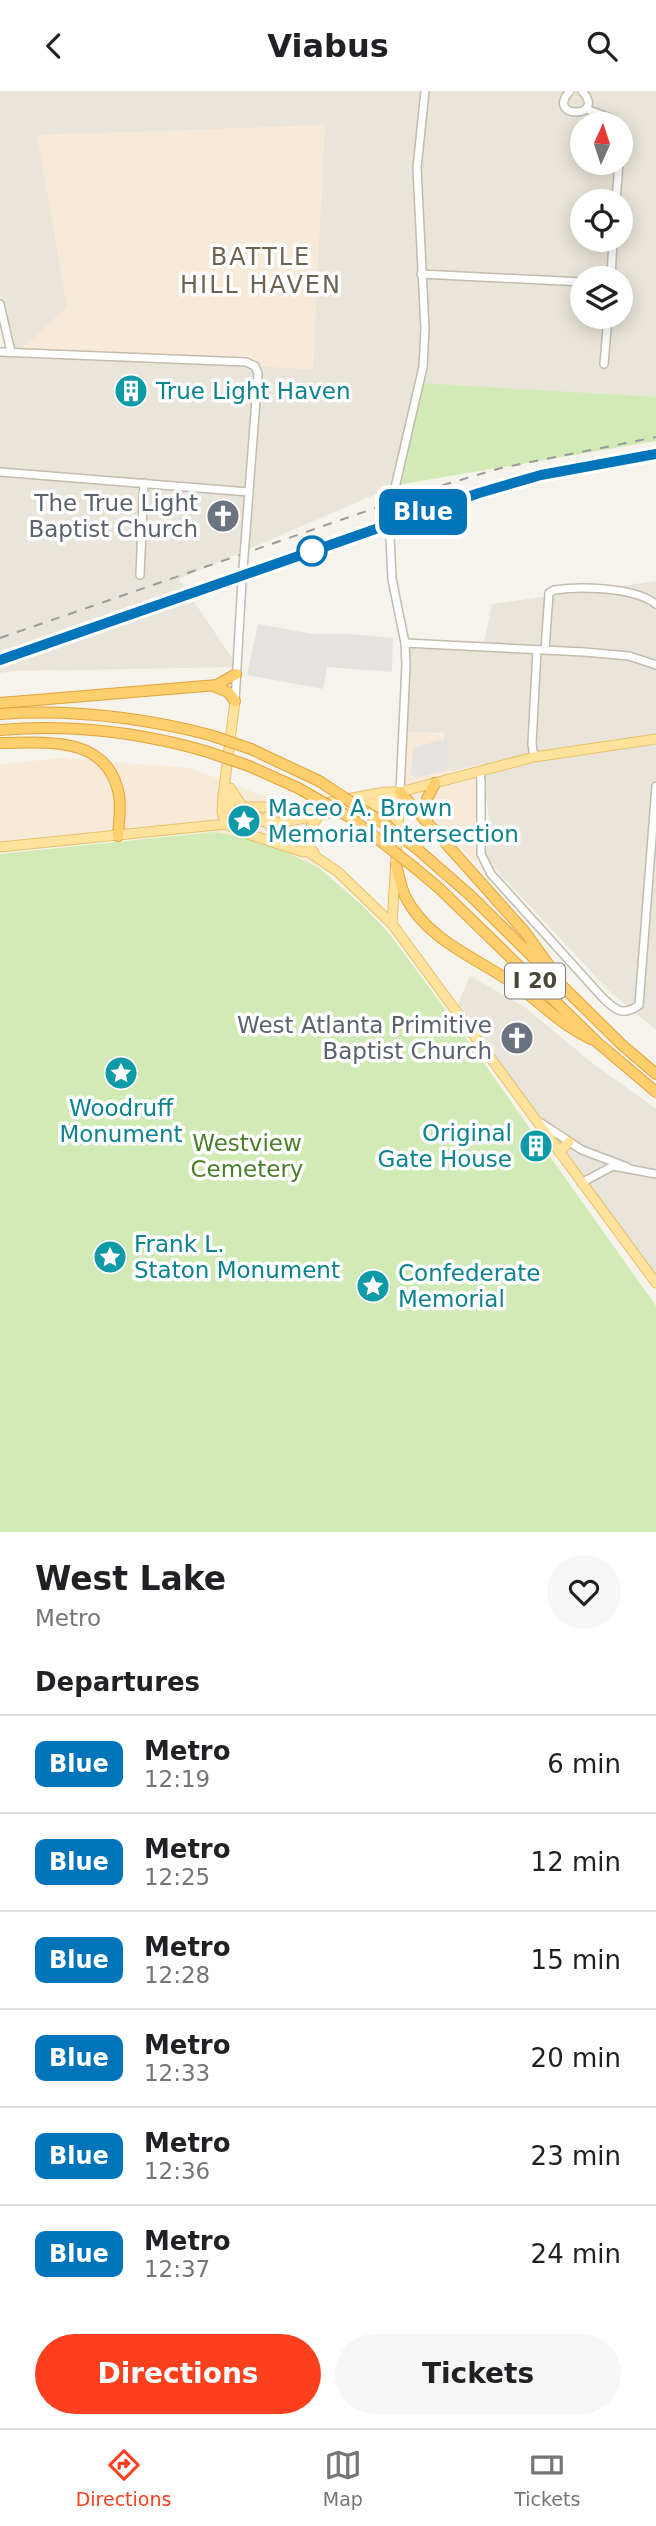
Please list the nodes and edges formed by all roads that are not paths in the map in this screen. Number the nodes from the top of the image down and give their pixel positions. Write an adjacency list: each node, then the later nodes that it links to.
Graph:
1 (425, 91): 6 (street)
2 (570, 91): 4 (street)
3 (582, 91): 4 (street)
4 (586, 109): 5 (street)
5 (594, 112)
6 (421, 274): 7 (street); 18 (street, bridge)
7 (570, 281)
8 (0, 304): 11 (street)
9 (607, 329): 12 (street)
10 (0, 352): 11 (street)
11 (11, 352): 15 (street)
12 (604, 364)
13 (0, 472): 14 (street)
14 (144, 483): 15 (street); 16 (street)
15 (250, 492): 21 (street, bridge)
16 (140, 575)
17 (656, 604): 19 (street)
18 (405, 643): 19 (street); 35 (street)
19 (541, 650): 20 (street); 29 (street)
20 (656, 665)
21 (236, 674): 22 (highway); 23 (street)
22 (211, 685): 23 (highway); 24 (highway)
23 (235, 701): 31 (main road)
24 (0, 703)
25 (0, 714): 49 (highway, I 20, bridge)
26 (0, 730): 50 (highway, I 20, bridge)
27 (656, 739): 29 (main road)
28 (0, 743): 43 (highway)
29 (534, 757): 30 (main road)
30 (480, 772): 32 (main road); 45 (street)
31 (228, 773): 34 (main road); 41 (main road)
32 (435, 783): 35 (main road); 40 (highway)
33 (656, 786): 45 (street)
34 (230, 788): 37 (main road); 41 (main road)
35 (400, 792): 36 (main road); 37 (main road); 39 (main road); 40 (highway); 42 (main road)
36 (371, 804): 38 (main road); 42 (main road)
37 (242, 806): 39 (main road)
38 (320, 816): 39 (main road); 46 (main road)
39 (263, 821): 41 (main road); 46 (main road)
40 (428, 822): 49 (highway)
41 (226, 824): 43 (main road); 46 (main road)
42 (398, 824): 47 (main road)
43 (118, 836): 44 (main road)
44 (0, 847)
45 (654, 850)
46 (317, 856): 48 (main road)
47 (396, 865): 48 (main road); 50 (highway)
48 (392, 924): 53 (main road)
49 (566, 989): 51 (highway, I 20)
50 (598, 1043): 52 (highway, I 20)
51 (656, 1074)
52 (656, 1092)
53 (538, 1121): 54 (street); 55 (main road)
54 (569, 1142): 55 (main road); 56 (street)
55 (559, 1151): 58 (main road)
56 (626, 1167): 57 (street); 58 (street)
57 (656, 1174)
58 (581, 1183): 59 (main road)
59 (656, 1283)

